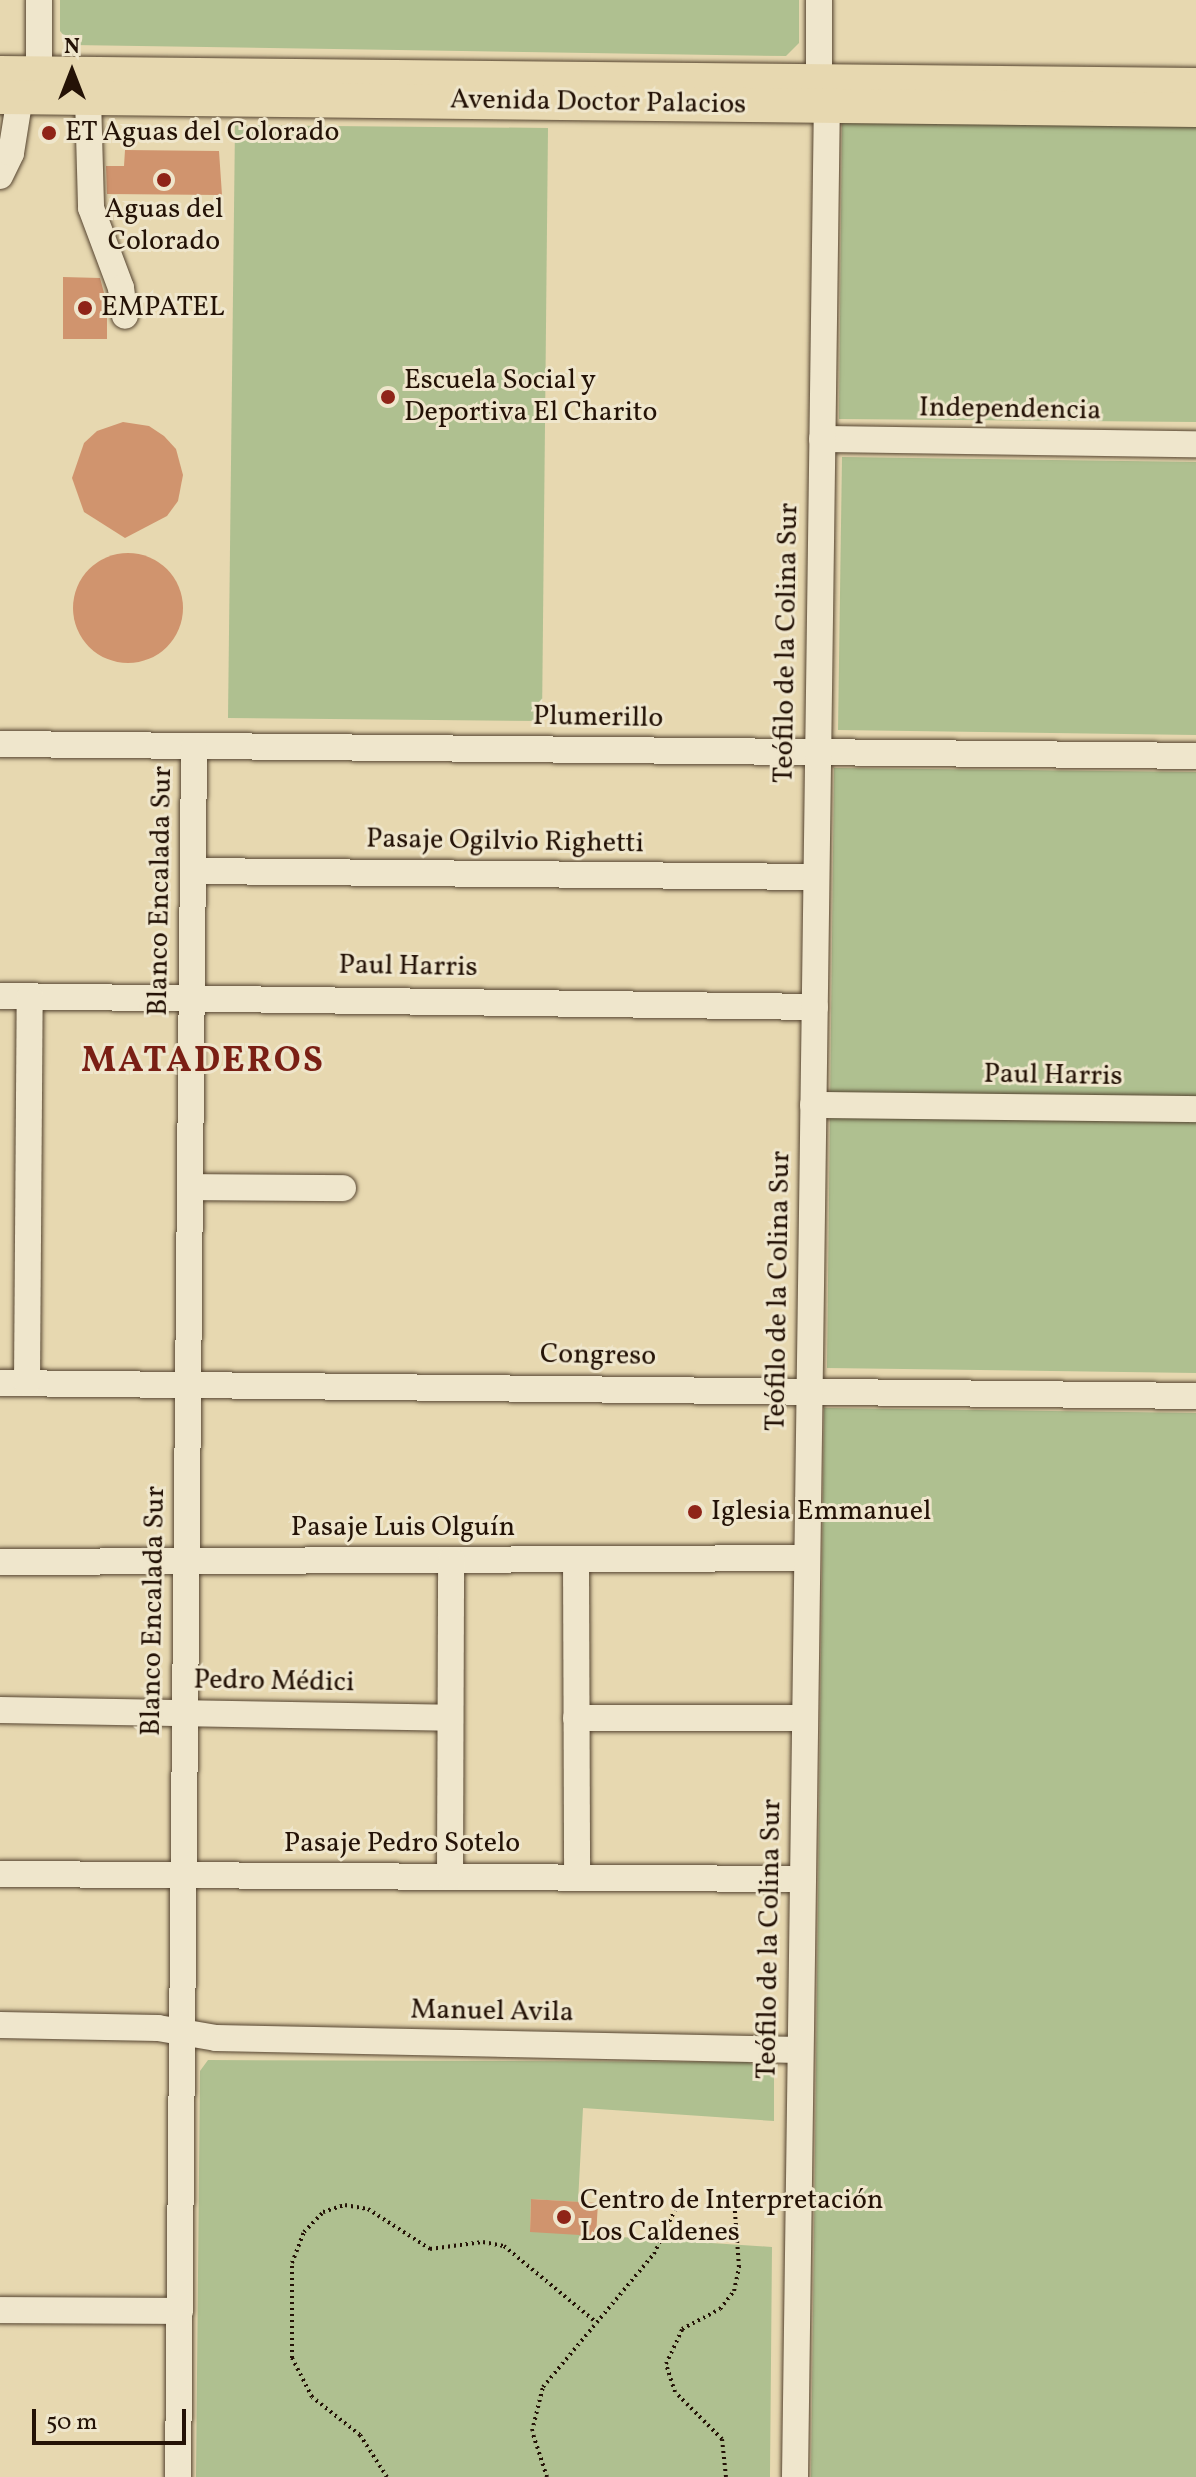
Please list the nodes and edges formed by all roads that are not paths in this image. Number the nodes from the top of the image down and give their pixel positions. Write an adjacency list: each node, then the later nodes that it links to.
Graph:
1 (39, 0): 4 (street)
2 (819, 0): 5 (street, Teófilo de la Colina Sur)
3 (1196, 85): 5 (main road, Avenida Doctor Palacios)
4 (20, 88): 5 (main road, Avenida Doctor Palacios); 6 (main road, Avenida Doctor Palacios); 8 (street)
5 (823, 94): 6 (main road, Avenida Doctor Palacios); 7 (main road, Avenida Doctor Palacios); 10 (street, Teófilo de la Colina Sur)
6 (88, 98): 9 (street)
7 (1196, 110)
8 (0, 176)
9 (125, 316)
10 (822, 439): 11 (street, Independencia); 14 (street, Teófilo de la Colina Sur)
11 (1196, 444)
12 (0, 744): 13 (street, Plumerillo)
13 (194, 746): 14 (street, Plumerillo); 16 (street, Blanco Encalada Sur)
14 (818, 752): 15 (street, Plumerillo); 17 (street, Teófilo de la Colina Sur)
15 (1196, 756)
16 (193, 871): 17 (street, Pasaje Ogilvio Righetti); 20 (street, Blanco Encalada Sur)
17 (816, 877): 21 (street, Teófilo de la Colina Sur)
18 (0, 996): 19 (street, Paul Harris)
19 (30, 997): 20 (street, Paul Harris); 27 (street)
20 (192, 997): 21 (street, Paul Harris); 24 (street, Blanco Encalada Sur)
21 (815, 1007): 22 (street, Teófilo de la Colina Sur)
22 (813, 1105): 23 (street, Paul Harris); 29 (street, Teófilo de la Colina Sur)
23 (1196, 1109)
24 (190, 1187): 25 (street); 28 (street, Blanco Encalada Sur)
25 (343, 1188)
26 (0, 1383): 27 (street, Congreso)
27 (27, 1383): 28 (street, Congreso)
28 (188, 1384): 29 (street, Congreso); 34 (street, Blanco Encalada Sur)
29 (809, 1391): 30 (street, Congreso); 31 (street, Teófilo de la Colina Sur)
30 (1196, 1396)
31 (807, 1558): 32 (street, Pasaje Luis Olguín); 40 (street, Teófilo de la Colina Sur)
32 (576, 1559): 33 (street, Pasaje Luis Olguín); 39 (street)
33 (451, 1560): 34 (street, Pasaje Luis Olguín); 38 (street)
34 (186, 1561): 35 (street, Pasaje Luis Olguín); 37 (street, Blanco Encalada Sur)
35 (0, 1562)
36 (0, 1710): 37 (street, Pedro Médici)
37 (185, 1711): 38 (street, Pedro Médici); 42 (street, Blanco Encalada Sur)
38 (450, 1718): 43 (street)
39 (576, 1718): 40 (street); 44 (street)
40 (805, 1718): 45 (street, Teófilo de la Colina Sur)
41 (0, 1874): 42 (street, Pasaje Pedro Sotelo)
42 (184, 1875): 43 (street, Pasaje Pedro Sotelo); 47 (street, Blanco Encalada Sur)
43 (450, 1877): 44 (street, Pasaje Pedro Sotelo)
44 (577, 1877): 45 (street, Pasaje Pedro Sotelo)
45 (803, 1879): 48 (street, Teófilo de la Colina Sur)
46 (0, 2025): 47 (street, Manuel Avila)
47 (182, 2033): 48 (street, Manuel Avila); 50 (street, Blanco Encalada Sur)
48 (800, 2050): 52 (street, Teófilo de la Colina Sur)
49 (0, 2310): 50 (street)
50 (180, 2311): 51 (street, Blanco Encalada Sur)
51 (178, 2477)
52 (795, 2477)

